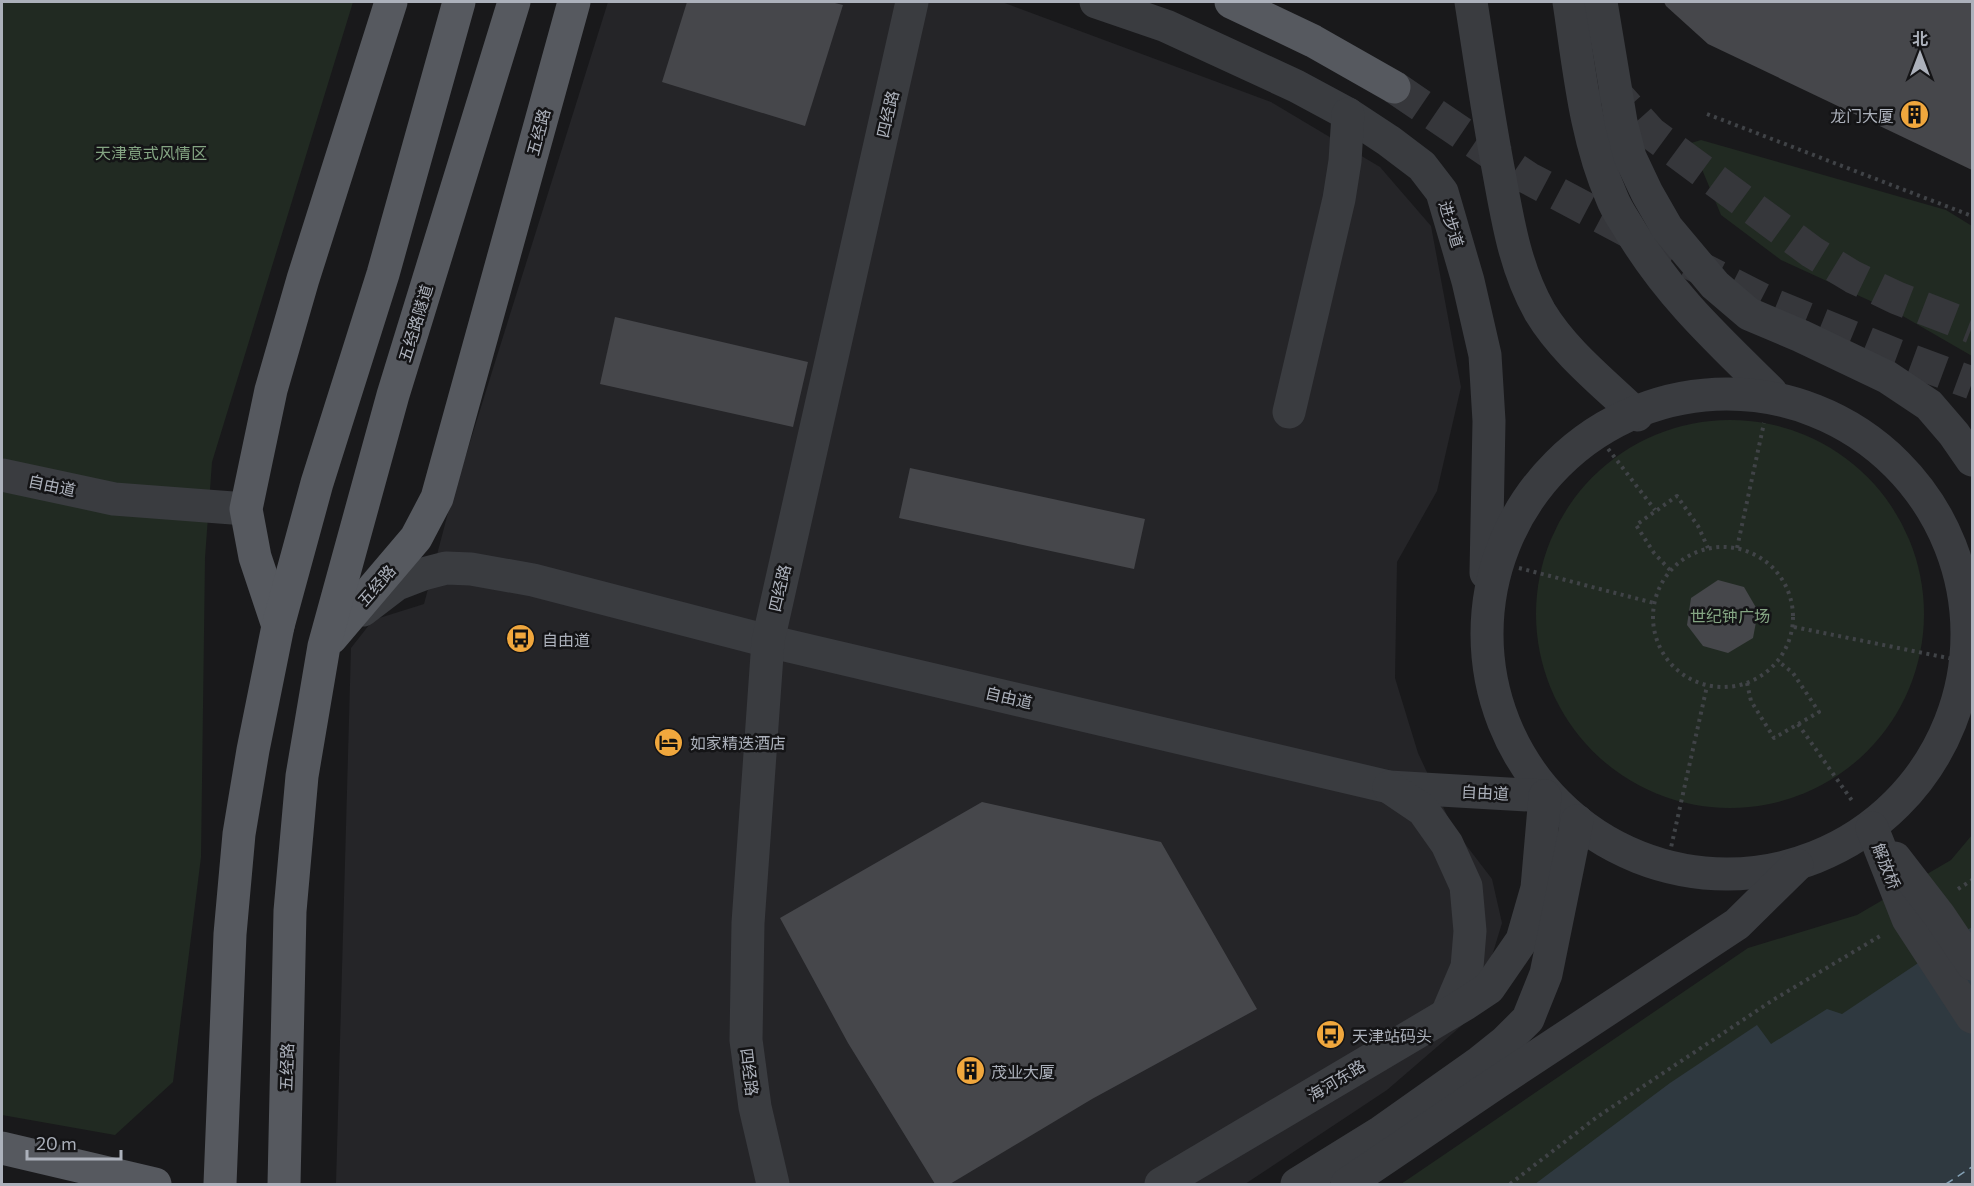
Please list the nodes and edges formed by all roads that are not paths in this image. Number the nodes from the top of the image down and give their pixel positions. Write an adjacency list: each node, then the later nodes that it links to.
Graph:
1 (391, 2): 18 (main road)
2 (459, 2): 20 (main road)
3 (514, 2): 22 (main road, 五经路隧道)
4 (574, 2): 22 (main road, 五经路)
5 (912, 2): 21 (street, 四经路)
6 (1095, 2): 12 (street, 进步道)
7 (1231, 2): 11 (main road)
8 (1471, 2): 15 (street)
9 (1569, 2): 13 (street)
10 (1601, 2): 16 (street)
11 (1394, 87)
12 (1348, 114): 14 (street); 19 (street, 进步道)
13 (1771, 392): 15 (street); 24 (street)
14 (1289, 412)
15 (1637, 415): 19 (street)
16 (1972, 460)
17 (2, 475): 18 (street, 自由道)
18 (246, 509): 20 (main road)
19 (1490, 572): 26 (street, 进步道)
20 (278, 626): 36 (main road)
21 (768, 640): 22 (street, 自由道); 25 (street, 自由道); 38 (street, 四经路)
22 (324, 646): 37 (main road, 五经路)
23 (1972, 714): 24 (street)
24 (1944, 750): 28 (street)
25 (1389, 787): 26 (street, 自由道); 32 (street)
26 (1545, 796): 27 (street); 32 (street, 海河东路)
27 (1577, 821): 29 (street); 40 (street)
28 (1872, 828): 29 (street); 30 (street, 解放桥)
29 (1797, 865): 41 (street)
30 (1921, 921): 31 (street, 解放桥); 33 (street, 解放桥)
31 (1972, 964)
32 (1447, 1014): 39 (street, 海河东路)
33 (1972, 1017)
34 (2, 1148): 35 (main road)
35 (155, 1185)
36 (220, 1185)
37 (284, 1185)
38 (773, 1185)
39 (1161, 1185)
40 (1297, 1185)
41 (1347, 1185)

